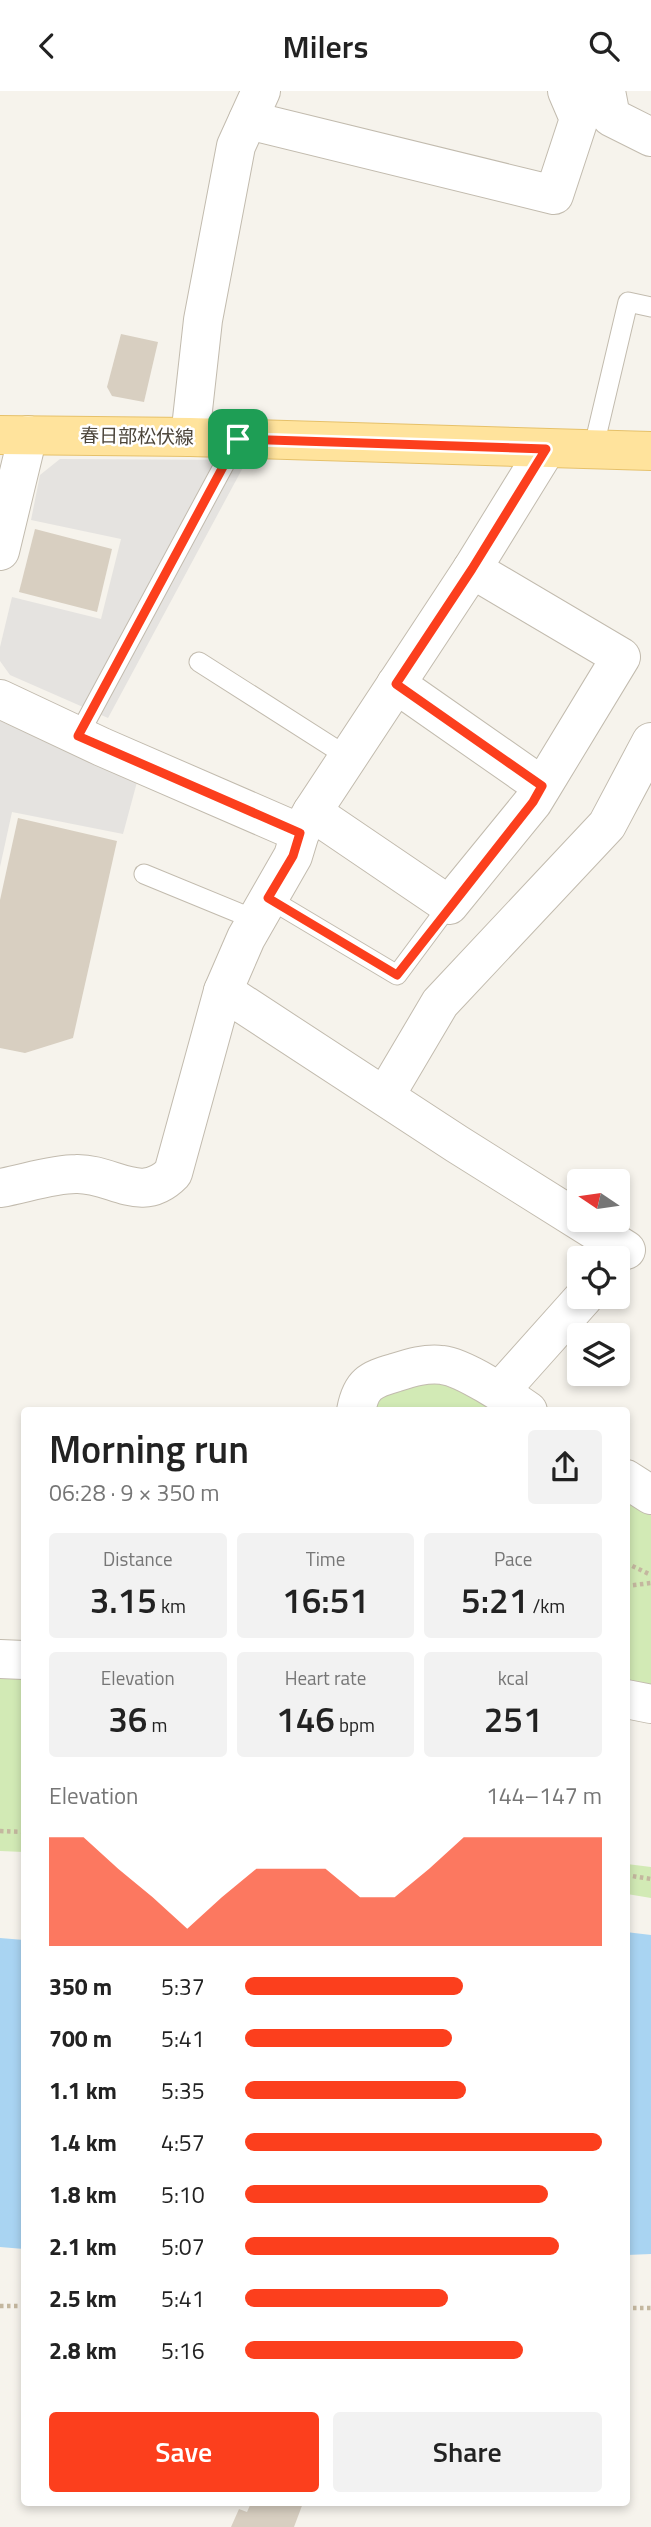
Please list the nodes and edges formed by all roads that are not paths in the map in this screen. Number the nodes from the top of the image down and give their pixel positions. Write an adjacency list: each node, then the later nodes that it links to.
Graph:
1 (567, 91): 3 (street)
2 (606, 91): 4 (street)
3 (254, 105): 7 (street)
4 (651, 137)
5 (651, 307): 10 (lane)
6 (14, 435): 7 (main road, 春日部松伏線); 12 (street)
7 (190, 437): 8 (main road, 春日部松伏線)
8 (238, 439): 9 (main road, 春日部松伏線); 17 (lane)
9 (546, 449): 10 (main road, 春日部松伏線); 13 (street)
10 (593, 450): 11 (main road, 春日部松伏線)
11 (651, 451)
12 (0, 551)
13 (472, 569): 15 (street); 20 (street)
14 (199, 662): 19 (lane)
15 (396, 684): 19 (street); 20 (street)
16 (0, 699): 17 (street)
17 (78, 736): 21 (street)
18 (651, 742): 26 (street)
19 (348, 757): 21 (street)
20 (542, 786): 23 (street)
21 (306, 823): 23 (street); 24 (street)
22 (144, 874): 24 (lane)
23 (449, 905): 24 (lane)
24 (262, 909): 25 (street)
25 (223, 991): 26 (street); 27 (street)
26 (385, 1096): 28 (street)
27 (0, 1188)
28 (632, 1248)
29 (576, 1309): 30 (street)
30 (514, 1401): 31 (street)
31 (357, 1407)
32 (630, 1482): 33 (street)
33 (651, 1495)
34 (0, 1659): 35 (street)
35 (21, 1660)
36 (630, 1700): 37 (street)
37 (651, 1704)

